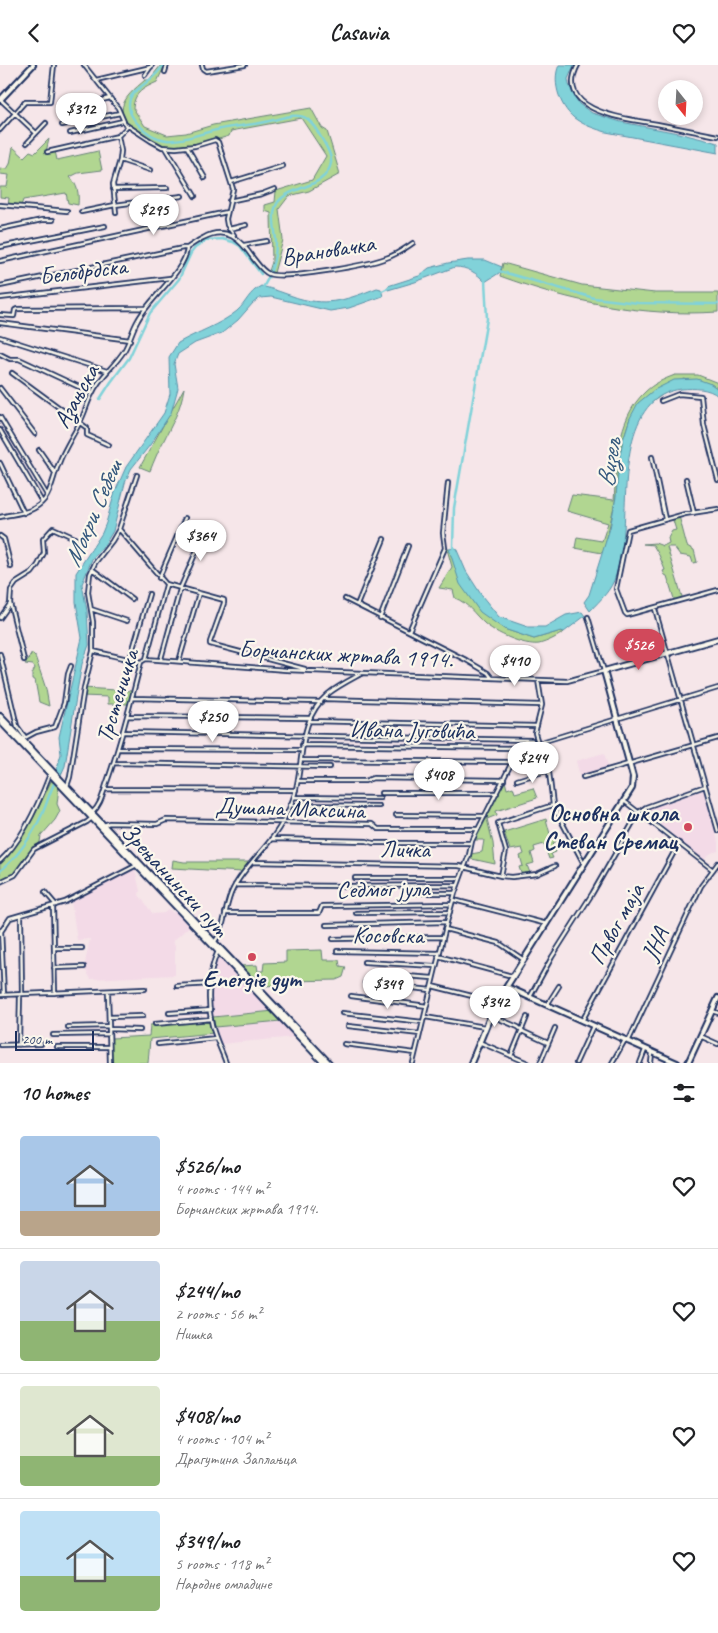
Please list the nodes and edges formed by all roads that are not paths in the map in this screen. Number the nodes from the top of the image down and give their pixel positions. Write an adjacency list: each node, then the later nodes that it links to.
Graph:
1 (33, 65): 13 (main road)
2 (54, 65): 16 (street)
3 (91, 65): 8 (street)
4 (167, 65): 10 (street)
5 (202, 65): 6 (street)
6 (245, 65)
7 (578, 65): 25 (street)
8 (85, 66): 12 (street)
9 (151, 66): 11 (street); 12 (street)
10 (165, 72)
11 (145, 75)
12 (96, 80): 14 (street)
13 (0, 99): 16 (street)
14 (110, 99): 15 (street); 17 (street)
15 (78, 106)
16 (14, 113): 22 (street); 23 (street)
17 (120, 113): 18 (street); 20 (street)
18 (124, 121): 21 (street); 24 (street)
19 (46, 123): 23 (street)
20 (62, 125)
21 (128, 127): 26 (street); 29 (street)
22 (0, 130)
23 (36, 133): 27 (street)
24 (70, 133)
25 (718, 135)
26 (118, 136): 30 (street); 31 (street)
27 (27, 143)
28 (187, 147): 29 (street); 34 (street); 35 (street)
29 (166, 148): 39 (street)
30 (47, 151)
31 (120, 160): 33 (street); 37 (street)
32 (283, 166): 35 (street)
33 (150, 170)
34 (205, 178)
35 (231, 182): 41 (street)
36 (167, 188): 37 (street)
37 (113, 189): 43 (street)
38 (275, 189): 41 (street)
39 (195, 196)
40 (182, 197): 43 (street)
41 (229, 201): 46 (street)
42 (0, 205): 44 (street)
43 (115, 205): 45 (street); 47 (street)
44 (67, 211)
45 (81, 212)
46 (227, 212): 52 (street); 59 (street)
47 (116, 213)
48 (53, 220): 51 (street)
49 (246, 225): 52 (street)
50 (105, 226): 57 (street)
51 (0, 229)
52 (229, 229): 53 (street, Врановачка)
53 (234, 235): 56 (street, Врановачка); 58 (street)
54 (267, 241): 56 (street)
55 (413, 243): 56 (street, Врановачка)
56 (244, 245)
57 (0, 247)
58 (187, 248): 60 (street, Азањска); 61 (street)
59 (0, 261)
60 (170, 278): 62 (street, Белобрдска); 63 (street, Азањска)
61 (0, 286)
62 (0, 298)
63 (145, 307): 64 (street); 67 (street, Азањска)
64 (0, 315)
65 (0, 323): 67 (street)
66 (0, 337): 69 (street)
67 (130, 340): 69 (street, Азањска)
68 (0, 354): 72 (street)
69 (107, 371): 72 (street, Азањска)
70 (12, 373): 75 (street)
71 (0, 388): 77 (street)
72 (92, 393): 75 (street, Азањска)
73 (661, 401): 85 (street)
74 (0, 417): 87 (street)
75 (80, 423): 78 (street); 82 (street, Азањска)
76 (0, 430): 88 (street)
77 (35, 435)
78 (109, 445)
79 (39, 451): 82 (street)
80 (652, 457): 94 (street)
81 (0, 463): 90 (street)
82 (55, 473): 87 (street, Азањска)
83 (137, 475): 95 (street)
84 (686, 479): 91 (street)
85 (718, 480)
86 (448, 483): 119 (street)
87 (47, 495): 88 (street, Азањска)
88 (42, 502): 90 (street, Азањска)
89 (718, 509): 91 (street)
90 (24, 513): 92 (street, Азањска)
91 (694, 513): 94 (street)
92 (0, 517)
93 (185, 518): 103 (street)
94 (665, 519): 113 (street)
95 (119, 529): 102 (street); 103 (street)
96 (206, 529): 105 (street)
97 (0, 536): 101 (street)
98 (77, 539): 111 (street)
99 (384, 539): 112 (street)
100 (408, 546): 117 (street)
101 (12, 567)
102 (92, 569): 109 (street); 114 (street)
103 (159, 578): 104 (street)
104 (166, 585): 105 (street); 125 (street, Трстеничка)
105 (180, 589): 107 (street); 126 (street)
106 (718, 590): 113 (street)
107 (199, 593): 128 (street); 131 (street)
108 (149, 594): 124 (street)
109 (132, 599)
110 (345, 599): 112 (street)
111 (10, 603): 116 (street); 127 (street)
112 (357, 605): 117 (street)
113 (655, 608): 122 (street)
114 (91, 609): 118 (street); 121 (street)
115 (588, 617): 132 (street)
116 (0, 618)
117 (380, 618): 119 (street)
118 (127, 621)
119 (409, 631): 134 (street)
120 (718, 639): 122 (main road, Борчанских жртава 1914.)
121 (93, 651): 124 (street); 173 (street)
122 (668, 653): 132 (main road, Борчанских жртава 1914.); 139 (street)
123 (0, 654): 150 (street)
124 (130, 659): 129 (street)
125 (146, 659): 126 (street, Борчанских жртава 1914.); 129 (street, Трстеничка)
126 (161, 659): 128 (street, Борчанских жртава 1914.)
127 (24, 660)
128 (179, 661): 131 (street, Борчанских жртава 1914.)
129 (141, 662): 137 (street, Трстеничка)
130 (71, 666): 150 (street)
131 (310, 670): 133 (street, Борчанских жртава 1914.)
132 (604, 671): 135 (street, Борчанских жртава 1914.); 144 (main road)
133 (361, 674): 134 (street, Борчанских жртава 1914.); 138 (street)
134 (492, 677): 135 (street, Борчанских жртава 1914.)
135 (538, 680): 141 (street)
136 (718, 688): 139 (street, Ивана Југовића)
137 (132, 698): 140 (street); 143 (street, Трстеничка)
138 (324, 699): 140 (street); 141 (street)
139 (681, 699): 144 (street, Ивана Југовића); 156 (street)
140 (321, 702): 145 (street)
141 (542, 705): 147 (street)
142 (0, 716): 150 (main road, Зрењанински пут)
143 (127, 716): 145 (street); 148 (street, Трстеничка)
144 (617, 718): 153 (street, Ивана Југовића); 163 (main road)
145 (309, 719): 147 (street); 149 (street)
146 (0, 721): 166 (main road, Зрењанински пут)
147 (538, 725): 152 (street)
148 (124, 732): 149 (street); 158 (street, Трстеничка)
149 (303, 735): 152 (street); 154 (street)
150 (24, 738): 167 (main road, Зрењанински пут)
151 (718, 739): 156 (street)
152 (534, 740): 153 (street); 155 (street)
153 (538, 743): 155 (street, Ивана Југовића)
154 (302, 745): 157 (street, Ивана Југовића); 159 (street)
155 (533, 745): 157 (street, Ивана Југовића)
156 (694, 745): 163 (street); 172 (street)
157 (522, 748): 161 (street)
158 (119, 749): 159 (street); 162 (street, Трстеничка)
159 (301, 750): 160 (street)
160 (301, 760): 161 (street); 164 (street)
161 (512, 762): 170 (street)
162 (114, 763): 164 (street); 174 (street, Трстеничка)
163 (630, 764): 168 (street); 180 (main road)
164 (300, 767): 165 (street); 171 (street)
165 (330, 767)
166 (50, 773): 167 (main road, Зрењанински пут); 195 (street)
167 (54, 776): 173 (main road, Зрењанински пут)
168 (583, 777)
169 (518, 779): 182 (street)
170 (504, 780): 171 (street); 177 (street)
171 (298, 781): 175 (street)
172 (705, 786): 184 (street); 191 (street)
173 (65, 787): 186 (main road, Зрењанински пут)
174 (104, 789): 175 (street); 186 (street, Трстеничка)
175 (296, 790): 178 (street)
176 (381, 793): 177 (street)
177 (497, 793): 187 (street)
178 (294, 797): 179 (street); 181 (street)
179 (380, 798)
180 (624, 801): 184 (street); 198 (main road)
181 (290, 805): 183 (street); 188 (street)
182 (553, 805): 198 (street); 203 (street)
183 (379, 806)
184 (639, 812): 194 (street); 254 (street)
185 (396, 815): 187 (street)
186 (92, 816): 189 (main road, Зрењанински пут); 199 (main road, Зрењанински пут); 206 (street)
187 (485, 816): 190 (street)
188 (282, 822): 189 (street, Душана Максина); 190 (street, Душана Максина); 192 (street)
189 (104, 825): 199 (main road, Зрењанински пут)
190 (477, 829): 193 (street)
191 (718, 831)
192 (272, 839): 193 (street); 196 (street)
193 (471, 843): 201 (street)
194 (679, 843): 202 (street); 270 (street, Првог маја)
195 (0, 861)
196 (252, 862): 201 (street, Личка); 207 (street)
197 (718, 863): 202 (street, ЈНА)
198 (584, 864): 220 (main road)
199 (138, 865): 214 (street); 226 (main road, Зрењанински пут); 229 (main road, Зрењанински пут)
200 (555, 866): 203 (street, Личка)
201 (464, 867): 203 (street, Личка); 205 (street)
202 (713, 870): 286 (street, ЈНА)
203 (500, 876)
204 (355, 878): 205 (street)
205 (460, 878): 208 (street)
206 (0, 882)
207 (235, 885): 208 (street); 216 (street)
208 (458, 885): 211 (street)
209 (45, 892): 214 (street)
210 (412, 893): 211 (street)
211 (455, 893): 212 (street)
212 (453, 899): 213 (street); 220 (street, Седмог јула)
213 (452, 904): 215 (street); 216 (street, Седмог јула)
214 (55, 906): 218 (street); 227 (street)
215 (450, 912): 217 (street); 219 (street)
216 (225, 913): 226 (street)
217 (356, 913)
218 (21, 915): 223 (street); 252 (street)
219 (447, 922): 221 (street); 222 (street)
220 (547, 924): 232 (main road)
221 (326, 925)
222 (445, 929): 224 (street); 232 (street)
223 (1, 931): 251 (street)
224 (443, 937): 225 (street); 231 (street)
225 (333, 939)
226 (214, 943): 304 (main road, Зрењанински пут)
227 (54, 948): 228 (street); 236 (street)
228 (82, 948)
229 (218, 951): 241 (street); 303 (main road, Зрењанински пут)
230 (336, 951): 231 (street, Косовска)
231 (439, 954): 234 (street); 238 (street, Косовска)
232 (524, 960): 238 (main road)
233 (364, 962): 234 (street)
234 (436, 966): 239 (street)
235 (84, 967): 236 (street)
236 (54, 968): 249 (street)
237 (379, 974): 239 (street)
238 (514, 977): 245 (main road)
239 (434, 979): 243 (street)
240 (365, 983): 247 (street)
241 (210, 984): 242 (street); 259 (street)
242 (177, 986)
243 (432, 986): 247 (street); 256 (street)
244 (559, 986): 257 (street)
245 (507, 987): 254 (main road); 256 (main road)
246 (145, 989): 248 (street)
247 (431, 990): 258 (street)
248 (108, 991): 249 (street); 266 (street)
249 (55, 993): 252 (street)
250 (0, 995): 251 (street)
251 (4, 995): 252 (street)
252 (21, 995): 294 (street)
253 (351, 996): 258 (street)
254 (530, 997): 257 (main road)
255 (718, 998): 260 (main road)
256 (496, 1005): 264 (main road)
257 (547, 1005): 270 (main road)
258 (427, 1006): 267 (street)
259 (211, 1010): 261 (street); 269 (street)
260 (712, 1011): 263 (street); 284 (main road)
261 (169, 1013)
262 (342, 1013): 271 (street)
263 (718, 1013)
264 (490, 1015): 275 (main road); 279 (street)
265 (143, 1016): 266 (street)
266 (109, 1017): 276 (street)
267 (424, 1017): 271 (street); 275 (street)
268 (527, 1017): 279 (street)
269 (212, 1019): 272 (street); 285 (street)
270 (582, 1021): 274 (main road)
271 (423, 1022): 281 (street)
272 (154, 1024)
273 (348, 1026): 281 (street)
274 (593, 1026): 286 (main road); 309 (street)
275 (485, 1027): 287 (main road)
276 (109, 1028): 278 (street); 280 (street); 283 (street)
277 (555, 1028): 288 (street)
278 (140, 1029)
279 (522, 1031): 288 (street); 300 (street)
280 (109, 1034): 283 (street); 296 (street)
281 (420, 1034): 298 (street)
282 (53, 1035): 283 (street)
283 (68, 1035)
284 (700, 1036): 289 (street); 314 (main road)
285 (216, 1037): 291 (street); 302 (street)
286 (626, 1041): 297 (main road); 310 (street, ЈНА)
287 (479, 1042): 300 (street); 306 (main road)
288 (548, 1043): 308 (street)
289 (718, 1043)
290 (41, 1044): 294 (street)
291 (158, 1044)
292 (344, 1044): 298 (street)
293 (0, 1045): 294 (street)
294 (20, 1045)
295 (57, 1047): 296 (street)
296 (110, 1047): 301 (street)
297 (645, 1050): 299 (main road); 311 (street)
298 (415, 1053): 305 (street)
299 (652, 1053): 312 (street); 313 (main road)
300 (511, 1055): 307 (street)
301 (110, 1063)
302 (226, 1063)
303 (324, 1063)
304 (329, 1063)
305 (413, 1063)
306 (471, 1063)
307 (528, 1063)
308 (540, 1063)
309 (576, 1063)
310 (612, 1063)
311 (640, 1063)
312 (651, 1063)
313 (677, 1063)
314 (688, 1063)

